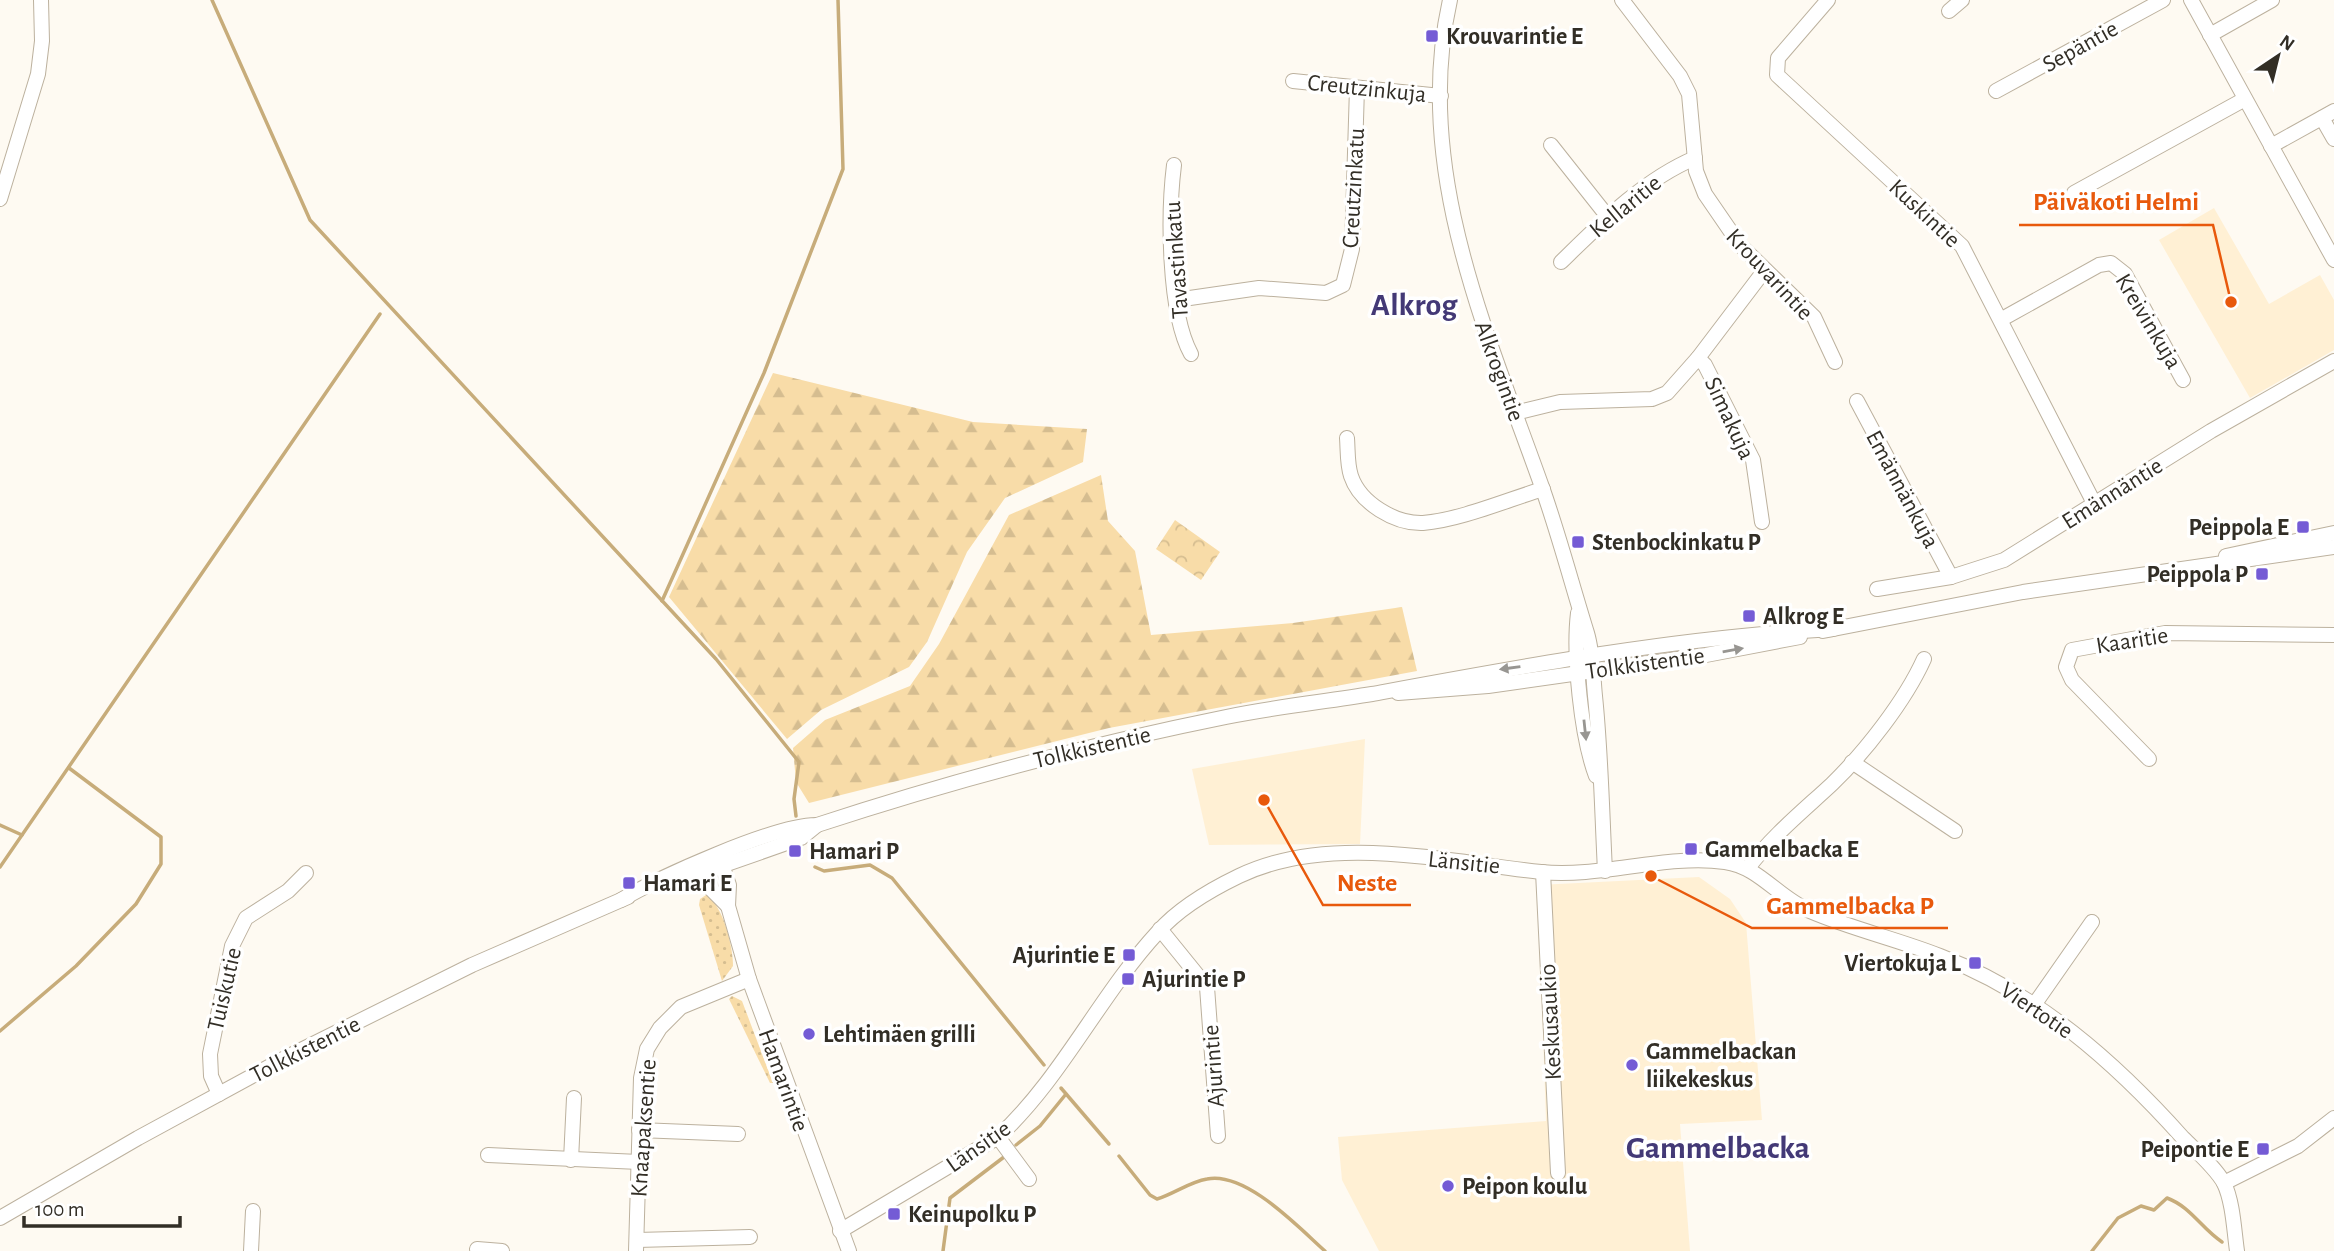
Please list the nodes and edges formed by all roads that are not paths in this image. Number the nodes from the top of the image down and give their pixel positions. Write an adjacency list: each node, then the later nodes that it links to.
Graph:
1 (41, 0): 22 (street)
2 (1450, 0): 14 (street, Alkrogintie)
3 (1622, 0): 20 (street, Krouvarintie)
4 (1828, 0): 30 (street, Kuskintie)
5 (1962, 0): 9 (street)
6 (2163, 0): 13 (street, Sepäntie)
7 (2190, 0): 10 (street)
8 (2272, 0): 10 (street)
9 (1949, 11)
10 (2210, 35): 15 (street)
11 (1293, 81): 12 (street, Creutzinkuja)
12 (1357, 88): 14 (street, Creutzinkuja); 29 (street, Creutzinkatu)
13 (1996, 91)
14 (1441, 96): 37 (street, Alkrogintie)
15 (2245, 99): 19 (street); 23 (street)
16 (2328, 115): 17 (street); 19 (street)
17 (2334, 139)
18 (1550, 145): 25 (street)
19 (2272, 146): 26 (street)
20 (1695, 158): 25 (street, Kellaritie); 28 (street, Krouvarintie)
21 (1174, 165): 29 (street, Tavastinkatu)
22 (4, 169): 24 (street)
23 (2074, 193)
24 (0, 199)
25 (1608, 217): 27 (street, Kellaritie)
26 (2334, 260)
27 (1561, 262)
28 (1764, 271): 32 (street); 34 (street, Krouvarintie)
29 (1176, 300): 31 (street, Tavastinkatu)
30 (2002, 319): 35 (street, Kreivinkuja); 40 (street, Kuskintie)
31 (1191, 354)
32 (1698, 358): 37 (street); 41 (street, Simakuja)
33 (2334, 361): 40 (street, Emännäntie)
34 (1835, 362)
35 (2183, 380)
36 (1857, 401): 45 (street, Emännänkuja)
37 (1515, 413): 39 (street, Alkrogintie)
38 (1348, 438): 39 (street)
39 (1543, 489): 49 (street, Alkrogintie)
40 (2094, 503): 45 (street, Emännäntie)
41 (1762, 522)
42 (2334, 533): 44 (street, Tolkkistentie)
43 (2334, 547): 44 (street, Tolkkistentie)
44 (2180, 568): 49 (street, Tolkkistentie)
45 (1951, 577): 46 (street, Emännäntie)
46 (1877, 589)
47 (2334, 635): 50 (street, Kaaritie)
48 (1924, 659): 51 (street)
49 (1585, 665): 53 (street, Tolkkistentie); 56 (street, Alkrogintie)
50 (2149, 759)
51 (1852, 762): 52 (street); 55 (street)
52 (1955, 831)
53 (720, 861): 54 (street, Tolkkistentie); 59 (street, Hamarintie)
54 (704, 867): 59 (street, Hamarintie); 64 (street, Tolkkistentie)
55 (1748, 868): 56 (street, Länsitie); 63 (street, Viertotie)
56 (1605, 871): 57 (street, Länsitie)
57 (1543, 872): 61 (street, Länsitie); 74 (street, Keskusaukio)
58 (306, 873): 64 (street, Tuiskutie)
59 (728, 906): 62 (street, Hamarintie)
60 (2092, 922): 63 (street)
61 (1160, 929): 69 (street, Ajurintie); 70 (street, Länsitie)
62 (749, 979): 67 (street, Knaapaksentie); 79 (street, Hamarintie)
63 (2034, 1005): 76 (street, Viertotie)
64 (219, 1094): 78 (street, Tolkkistentie)
65 (574, 1098): 72 (street)
66 (2334, 1118): 76 (street)
67 (639, 1130): 68 (street); 73 (street, Knaapaksentie)
68 (738, 1134)
69 (1218, 1136)
70 (998, 1137): 75 (street); 79 (street, Länsitie)
71 (488, 1156): 72 (street)
72 (571, 1160): 73 (street)
73 (639, 1162): 81 (street, Knaapaksentie)
74 (1558, 1173)
75 (1029, 1179)
76 (2224, 1183): 86 (street)
77 (253, 1211): 83 (street)
78 (0, 1218)
79 (840, 1231): 85 (street, Hamarintie)
80 (750, 1237): 81 (street)
81 (636, 1246)
82 (477, 1249): 84 (street)
83 (251, 1251)
84 (502, 1251)
85 (849, 1251)
86 (2237, 1251)

